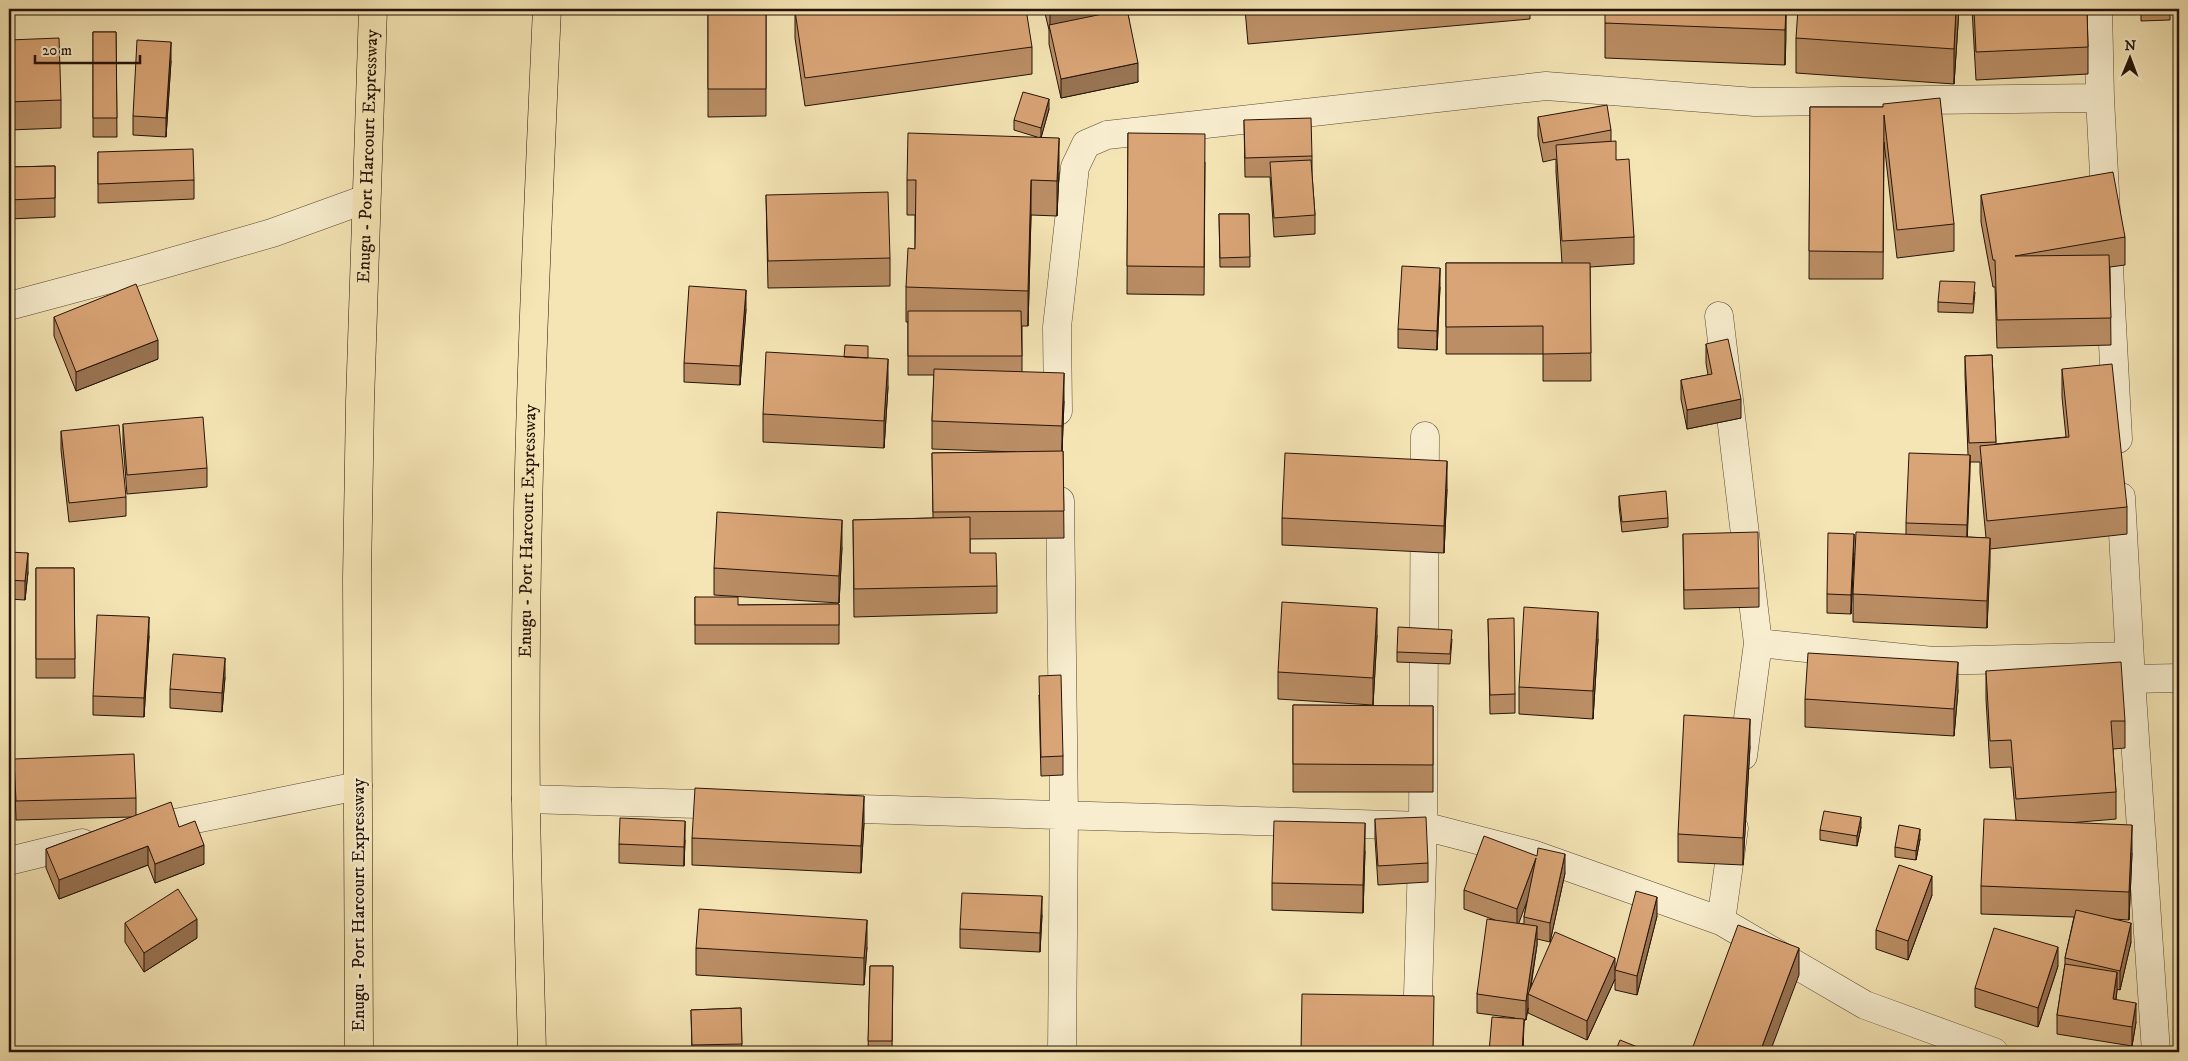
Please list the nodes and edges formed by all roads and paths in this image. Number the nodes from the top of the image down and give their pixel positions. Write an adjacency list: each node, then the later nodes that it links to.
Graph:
1 (373, 9): 5 (highway, Enugu - Port Harcourt Expressway)
2 (547, 9): 15 (highway, Enugu - Port Harcourt Expressway)
3 (2098, 9): 4 (street)
4 (2100, 98): 8 (street); 12 (street)
5 (366, 199): 6 (street); 14 (highway, Enugu - Port Harcourt Expressway)
6 (9, 306)
7 (1719, 316): 11 (street)
8 (1059, 436)
9 (1425, 436): 19 (street)
10 (1059, 476): 18 (street)
11 (1758, 644): 12 (street); 21 (street)
12 (2130, 668): 13 (street); 27 (street)
13 (2179, 678)
14 (358, 786): 20 (street); 22 (highway, Enugu - Port Harcourt Expressway)
15 (526, 800): 16 (street); 23 (highway, Enugu - Port Harcourt Expressway)
16 (755, 806)
17 (805, 807): 18 (street)
18 (1064, 815): 19 (street); 24 (street)
19 (1423, 826): 21 (street); 25 (street)
20 (9, 861)
21 (1721, 921): 26 (street)
22 (360, 1052)
23 (532, 1052)
24 (1062, 1052)
25 (1413, 1052)
26 (1994, 1052)
27 (2156, 1052)

